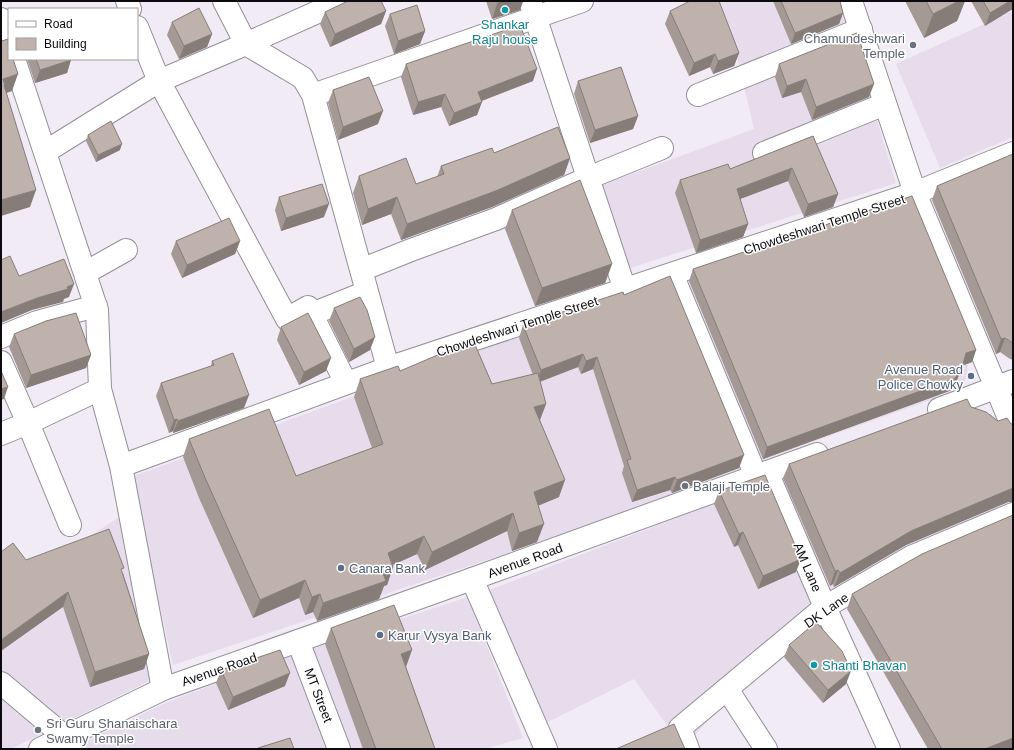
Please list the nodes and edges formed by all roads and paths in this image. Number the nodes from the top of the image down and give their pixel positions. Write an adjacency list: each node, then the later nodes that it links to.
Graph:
1 (224, 1): 10 (street)
2 (342, 1): 10 (street)
3 (582, 1): 5 (street)
4 (851, 1): 8 (street)
5 (532, 9): 13 (street); 20 (street)
6 (1, 19): 9 (street)
7 (138, 28): 12 (street)
8 (860, 30): 14 (street); 15 (street)
9 (8, 40)
10 (246, 44): 12 (street); 13 (street)
11 (14, 60): 17 (street)
12 (159, 81): 17 (street); 29 (street)
13 (313, 95): 23 (street)
14 (698, 95)
15 (885, 104): 18 (street); 21 (street)
16 (662, 148): 20 (street)
17 (45, 152): 24 (street)
18 (764, 153)
19 (1013, 153): 21 (street, Chowdeshwari Temple Street)
20 (588, 178): 23 (street); 26 (street)
21 (915, 193): 25 (street, Chowdeshwari Temple Street); 34 (street)
22 (126, 250): 24 (street)
23 (361, 270): 27 (street)
24 (85, 273): 28 (street)
25 (672, 274): 26 (street, Chowdeshwari Temple Street); 42 (street, AM Lane)
26 (625, 290): 32 (street, Chowdeshwari Temple Street)
27 (367, 292): 29 (street); 32 (street)
28 (96, 306): 30 (street); 35 (street)
29 (312, 314): 33 (street)
30 (1, 337)
31 (1, 362): 37 (street)
32 (388, 368): 33 (street, Chowdeshwari Temple Street)
33 (346, 383): 41 (street, Chowdeshwari Temple Street)
34 (1005, 385): 36 (street); 38 (street)
35 (100, 389): 37 (street); 41 (street)
36 (918, 417)
37 (28, 423): 39 (street); 44 (street)
38 (1013, 428)
39 (1, 434)
40 (839, 446): 42 (street, Avenue Road)
41 (121, 466): 49 (street)
42 (761, 474): 45 (street, Avenue Road); 46 (street, AM Lane)
43 (1013, 514): 46 (street, DK Lane)
44 (70, 525)
45 (472, 579): 47 (street, Avenue Road); 54 (street)
46 (825, 607): 50 (street, DK Lane); 57 (street, AM Lane)
47 (298, 641): 49 (street, Avenue Road); 53 (street, MT Street)
48 (1, 684): 51 (street)
49 (163, 689): 51 (street, Avenue Road)
50 (727, 689): 55 (street, DK Lane); 56 (street)
51 (68, 743): 52 (street, Avenue Road)
52 (40, 749)
53 (339, 749)
54 (546, 749)
55 (688, 749)
56 (766, 749)
57 (889, 749)

